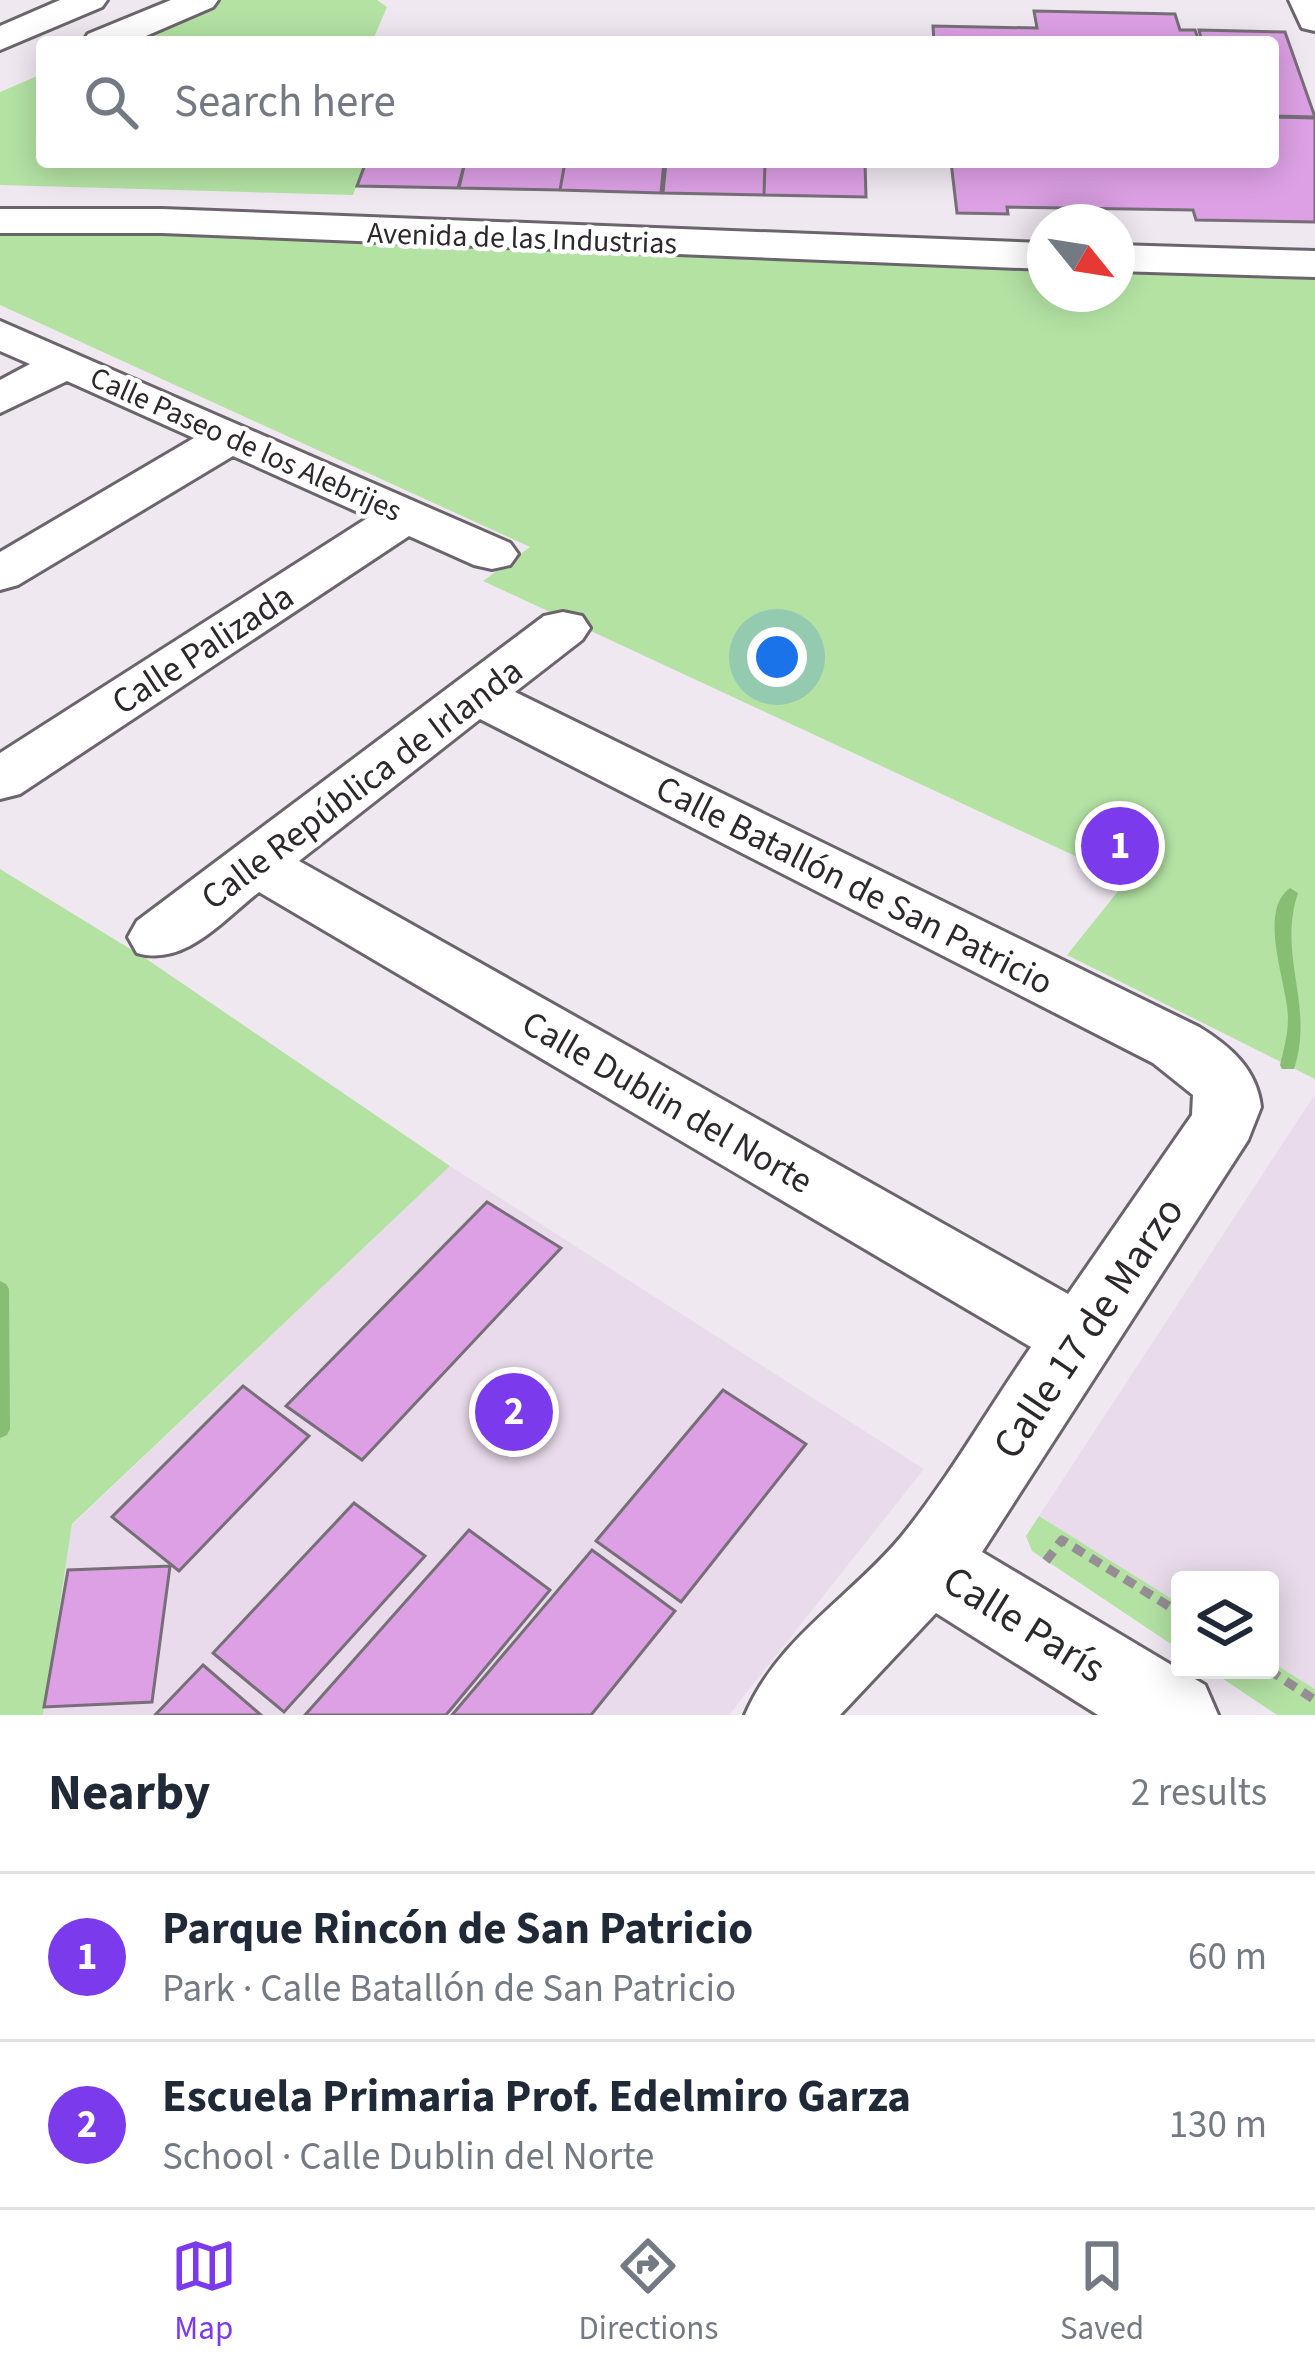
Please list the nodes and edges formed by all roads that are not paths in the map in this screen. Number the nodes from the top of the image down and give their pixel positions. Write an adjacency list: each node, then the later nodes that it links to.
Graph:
1 (90, 0): 6 (street)
2 (201, 0): 5 (street)
3 (1306, 0): 4 (street)
4 (1315, 20)
5 (115, 36)
6 (0, 39)
7 (0, 197): 8 (street, Avenida de las Industrias)
8 (32, 213): 12 (street, Avenida de las Industrias)
9 (1135, 227): 11 (street)
10 (1027, 231): 12 (street, Avenida de las Industrias)
11 (1315, 232)
12 (994, 240): 13 (street, Avenida de las Industrias)
13 (1027, 250)
14 (1135, 259): 15 (street)
15 (1315, 264)
16 (0, 334): 17 (street, Calle Paseo de los Alebrijes)
17 (65, 363): 18 (street); 19 (street, Calle Paseo de los Alebrijes)
18 (0, 399)
19 (230, 437): 20 (street, Calle Paseo de los Alebrijes); 22 (street)
20 (405, 515): 21 (street, Calle Paseo de los Alebrijes); 25 (street, Calle Palizada)
21 (492, 554)
22 (0, 574)
23 (563, 628): 24 (street, Calle República de Irlanda)
24 (476, 694): 26 (street, Calle República de Irlanda); 28 (street, Calle Batallón de San Patricio)
25 (0, 780)
26 (256, 863): 27 (street, Calle República de Irlanda); 29 (street, Calle Dublin del Norte)
27 (159, 937)
28 (1225, 1086): 29 (street, Calle 17 de Marzo)
29 (1079, 1338): 30 (street, Calle 17 de Marzo)
30 (929, 1564): 31 (street, Calle París); 32 (street, Calle París)
31 (788, 1715)
32 (1175, 1715)

